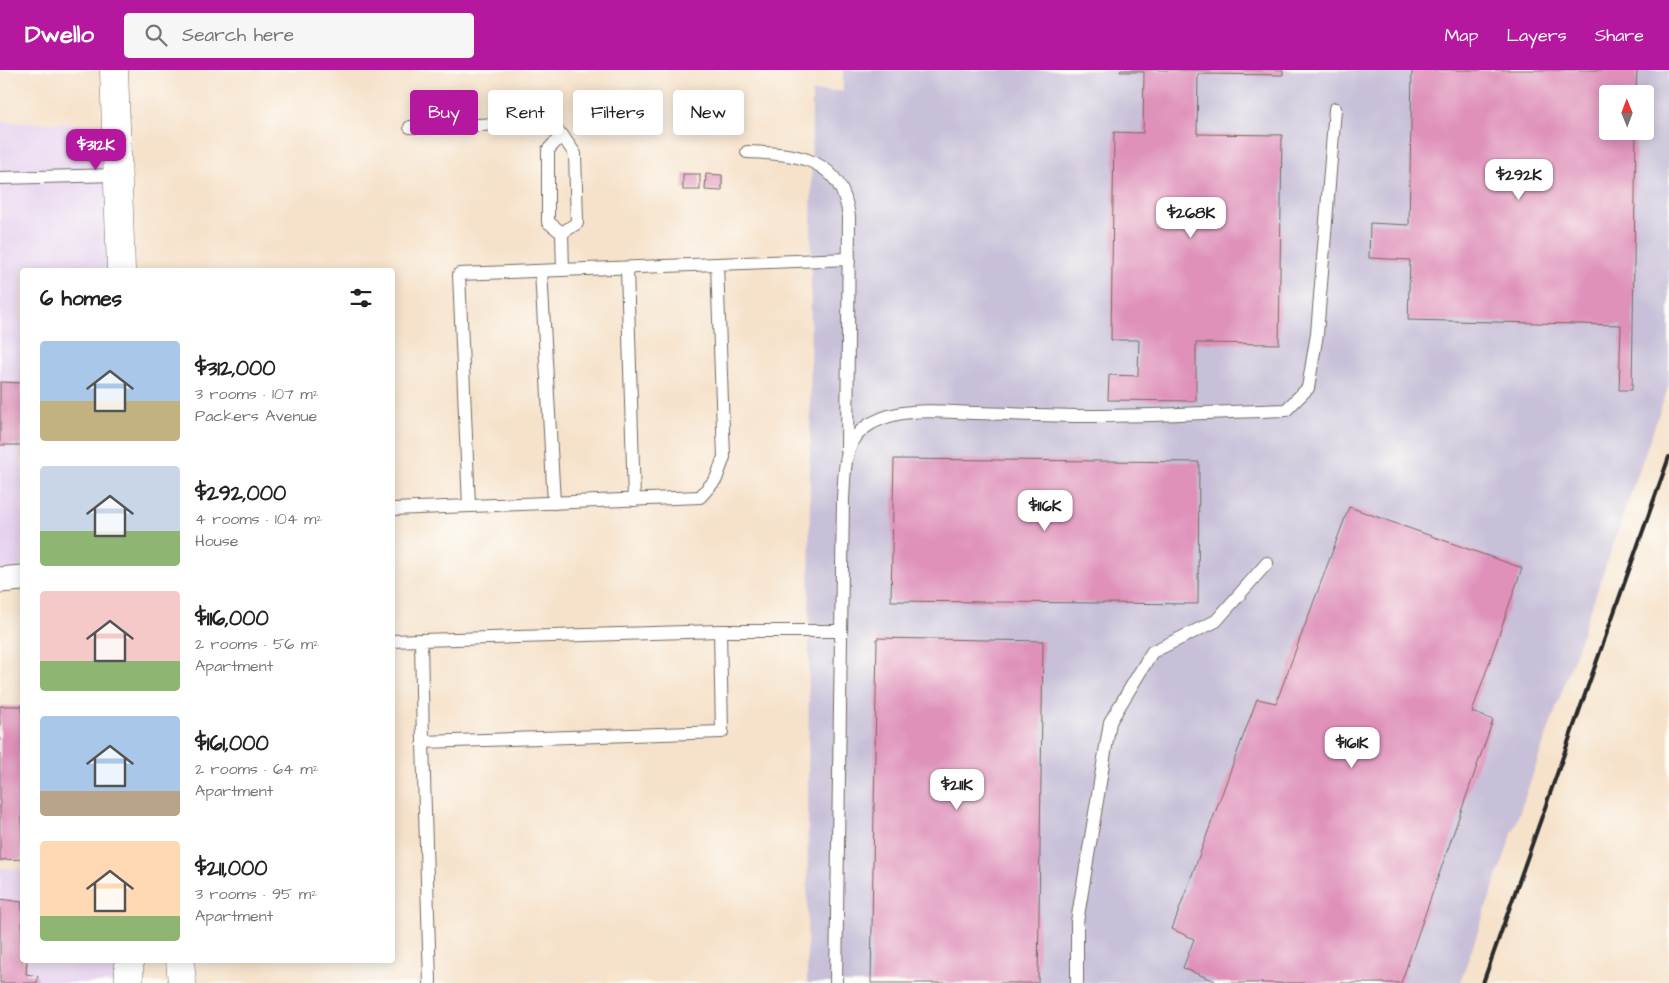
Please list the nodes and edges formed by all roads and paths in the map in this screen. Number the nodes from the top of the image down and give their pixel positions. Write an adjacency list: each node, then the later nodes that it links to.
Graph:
1 (114, 70): 5 (main road)
2 (1335, 109): 14 (lane)
3 (562, 135): 7 (lane); 7 (lane)
4 (747, 152): 8 (lane)
5 (118, 175): 6 (lane); 10 (main road)
6 (0, 178)
7 (562, 233): 12 (lane)
8 (849, 259): 9 (lane); 14 (lane)
9 (717, 264): 11 (lane); 15 (lane)
10 (121, 268)
11 (627, 269): 12 (lane); 15 (lane)
12 (563, 270): 13 (lane)
13 (540, 271): 16 (lane); 17 (lane)
14 (847, 453): 23 (lane)
15 (634, 500): 16 (lane)
16 (554, 503): 17 (lane)
17 (469, 506): 18 (lane)
18 (395, 509)
19 (1267, 563): 33 (lane)
20 (20, 578): 21 (street)
21 (0, 580)
22 (720, 631): 23 (lane); 24 (lane); 26 (lane)
23 (841, 631): 32 (lane)
24 (422, 640): 25 (lane); 26 (lane)
25 (395, 641)
26 (423, 742): 31 (lane)
27 (129, 963): 29 (main road)
28 (180, 963): 30 (main road)
29 (129, 983)
30 (182, 983)
31 (430, 983)
32 (836, 983)
33 (1077, 983)

